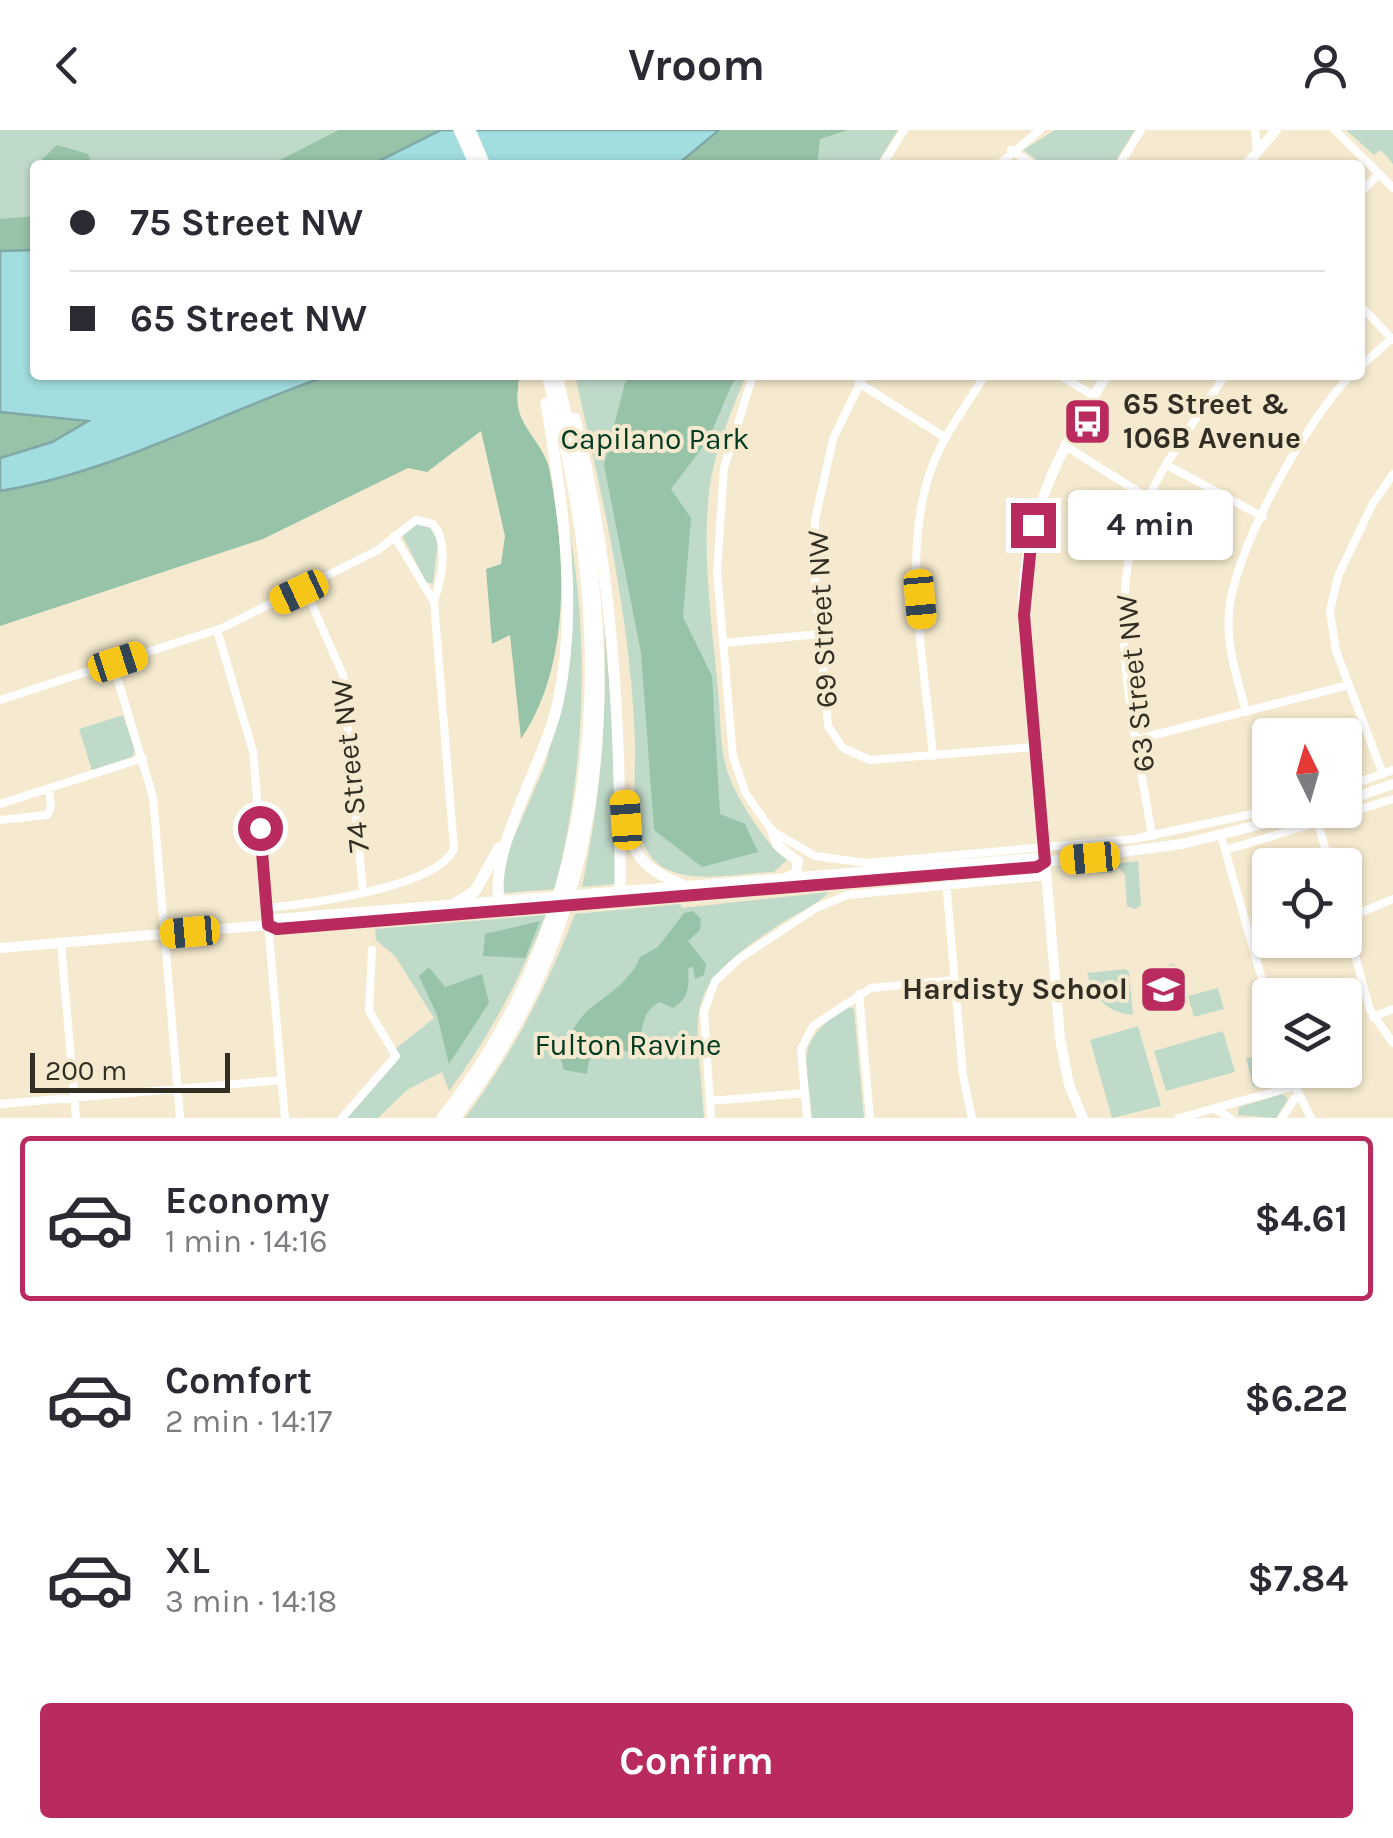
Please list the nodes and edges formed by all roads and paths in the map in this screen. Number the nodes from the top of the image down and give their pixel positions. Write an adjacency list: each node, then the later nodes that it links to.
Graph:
1 (459, 130): 11 (main road)
2 (470, 130): 12 (main road)
3 (904, 130): 13 (street)
4 (1040, 130): 9 (street)
5 (1142, 130): 16 (street)
6 (1255, 130): 10 (street)
7 (1276, 130): 10 (main road)
8 (1335, 130): 18 (street)
9 (1011, 150): 14 (street); 15 (street)
10 (1257, 152): 17 (main road)
11 (472, 160)
12 (483, 160)
13 (885, 160)
14 (1002, 160)
15 (1026, 160)
16 (1122, 160)
17 (1250, 160)
18 (1380, 174): 19 (street); 20 (street)
19 (1393, 188)
20 (1365, 189)
21 (1365, 309): 22 (street)
22 (1392, 339): 23 (street)
23 (1365, 363)
24 (545, 380): 71 (main road)
25 (545, 380): 115 (main road)
26 (561, 380): 58 (main road)
27 (561, 380): 116 (main road)
28 (752, 380): 48 (street)
29 (862, 380): 47 (street, 69 Street NW)
30 (863, 380): 37 (street)
31 (983, 380): 37 (street)
32 (1068, 380): 36 (street)
33 (1104, 380): 36 (main road)
34 (1222, 380): 39 (street, 63 Street NW)
35 (1347, 380): 42 (street)
36 (1094, 396): 38 (main road)
37 (946, 438): 55 (street)
38 (1064, 444): 41 (street); 54 (main road)
39 (1167, 465): 41 (street, 63 Street NW); 42 (street)
40 (1393, 474): 50 (street)
41 (1148, 498): 53 (street, 63 Street NW)
42 (1263, 517): 52 (street)
43 (394, 536): 44 (street); 45 (street); 45 (street)
44 (305, 590): 46 (street); 81 (street, 74 Street NW)
45 (434, 602): 81 (street)
46 (216, 630): 49 (street); 87 (street)
47 (820, 634): 48 (street); 55 (street, 69 Street NW)
48 (723, 643): 70 (street)
49 (113, 664): 51 (street); 56 (street)
50 (1349, 685): 52 (street); 57 (street)
51 (0, 700)
52 (1246, 712): 53 (street)
53 (1138, 739): 72 (street, 63 Street NW)
54 (1035, 747): 55 (street); 74 (main road)
55 (933, 756)
56 (143, 758): 61 (street); 90 (street)
57 (1388, 772): 59 (street)
58 (621, 781): 80 (main road); 82 (main road)
59 (1362, 781)
60 (1393, 784): 62 (main road)
61 (49, 788): 64 (street); 67 (street)
62 (1362, 795)
63 (1393, 799): 65 (street)
64 (0, 804)
65 (1362, 809)
66 (1252, 814): 72 (street)
67 (0, 820)
68 (1252, 828): 73 (main road)
69 (1304, 828): 75 (street)
70 (772, 831): 77 (street); 79 (main road)
71 (510, 832): 84 (main road); 85 (main road)
72 (1152, 836): 74 (street)
73 (1222, 836): 75 (street); 76 (main road)
74 (1044, 848): 76 (main road); 77 (street)
75 (1226, 850): 95 (street)
76 (1045, 862): 77 (main road); 78 (main road)
77 (945, 870): 78 (street); 79 (main road); 82 (main road); 96 (street); 108 (street)
78 (1046, 876): 121 (main road)
79 (782, 879): 80 (main road)
80 (682, 885): 82 (main road)
81 (363, 891): 87 (street)
82 (610, 895): 86 (main road)
83 (1393, 899): 88 (street)
84 (499, 900): 85 (main road); 86 (main road)
85 (456, 903): 89 (main road)
86 (518, 904): 89 (main road)
87 (266, 908): 89 (street)
88 (1362, 912)
89 (268, 925): 90 (main road); 101 (street)
90 (164, 934): 91 (main road); 104 (street)
91 (61, 943): 92 (main road); 107 (street)
92 (0, 948)
93 (372, 950): 114 (street)
94 (1356, 958): 99 (street)
95 (1262, 978)
96 (954, 980): 97 (street); 120 (street)
97 (859, 994): 105 (street); 119 (street)
98 (1393, 1008): 99 (street)
99 (1373, 1017): 100 (street)
100 (1393, 1042)
101 (282, 1080): 104 (street); 113 (street)
102 (1288, 1088): 110 (street)
103 (1292, 1088): 106 (street)
104 (177, 1089): 107 (street); 112 (street)
105 (805, 1093): 108 (street); 118 (street)
106 (1296, 1096): 124 (street); 125 (street)
107 (74, 1098): 109 (street); 111 (street)
108 (709, 1101): 117 (street)
109 (0, 1104)
110 (1214, 1108): 122 (street); 123 (street)
111 (76, 1118)
112 (180, 1118)
113 (285, 1118)
114 (342, 1118)
115 (442, 1118)
116 (455, 1118)
117 (711, 1118)
118 (807, 1118)
119 (870, 1118)
120 (972, 1118)
121 (1083, 1118)
122 (1179, 1118)
123 (1230, 1118)
124 (1282, 1118)
125 (1311, 1118)

